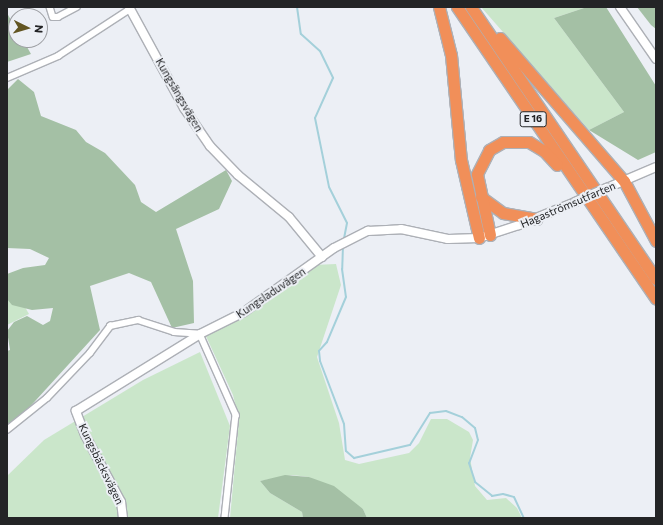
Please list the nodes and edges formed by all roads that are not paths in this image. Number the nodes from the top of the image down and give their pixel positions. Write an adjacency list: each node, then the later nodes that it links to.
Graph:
1 (50, 7): 2 (street)
2 (77, 7)
3 (439, 7): 15 (highway)
4 (457, 7): 13 (highway, E 16)
5 (472, 7): 11 (highway); 18 (highway, E 16)
6 (620, 7): 8 (street)
7 (130, 8): 9 (street, Kungsängsvägen); 17 (street, Kungsängsvägen)
8 (656, 59)
9 (7, 78)
10 (656, 167): 11 (street, Hagaströmsutfarten)
11 (624, 181): 14 (street, Hagaströmsutfarten, bridge); 16 (highway)
12 (481, 196): 13 (highway); 14 (highway); 15 (highway)
13 (597, 213): 19 (highway, E 16)
14 (536, 218): 15 (street, Hagaströmsutfarten)
15 (484, 237): 17 (street, Kungsladuvägen)
16 (656, 242)
17 (322, 257): 20 (street, Kungsladuvägen)
18 (656, 279)
19 (656, 299)
20 (200, 334): 21 (street, Kungsladuvägen); 22 (street); 24 (street)
21 (76, 411): 23 (street, Kungsbäcksvägen)
22 (7, 430)
23 (123, 518)
24 (225, 518)

